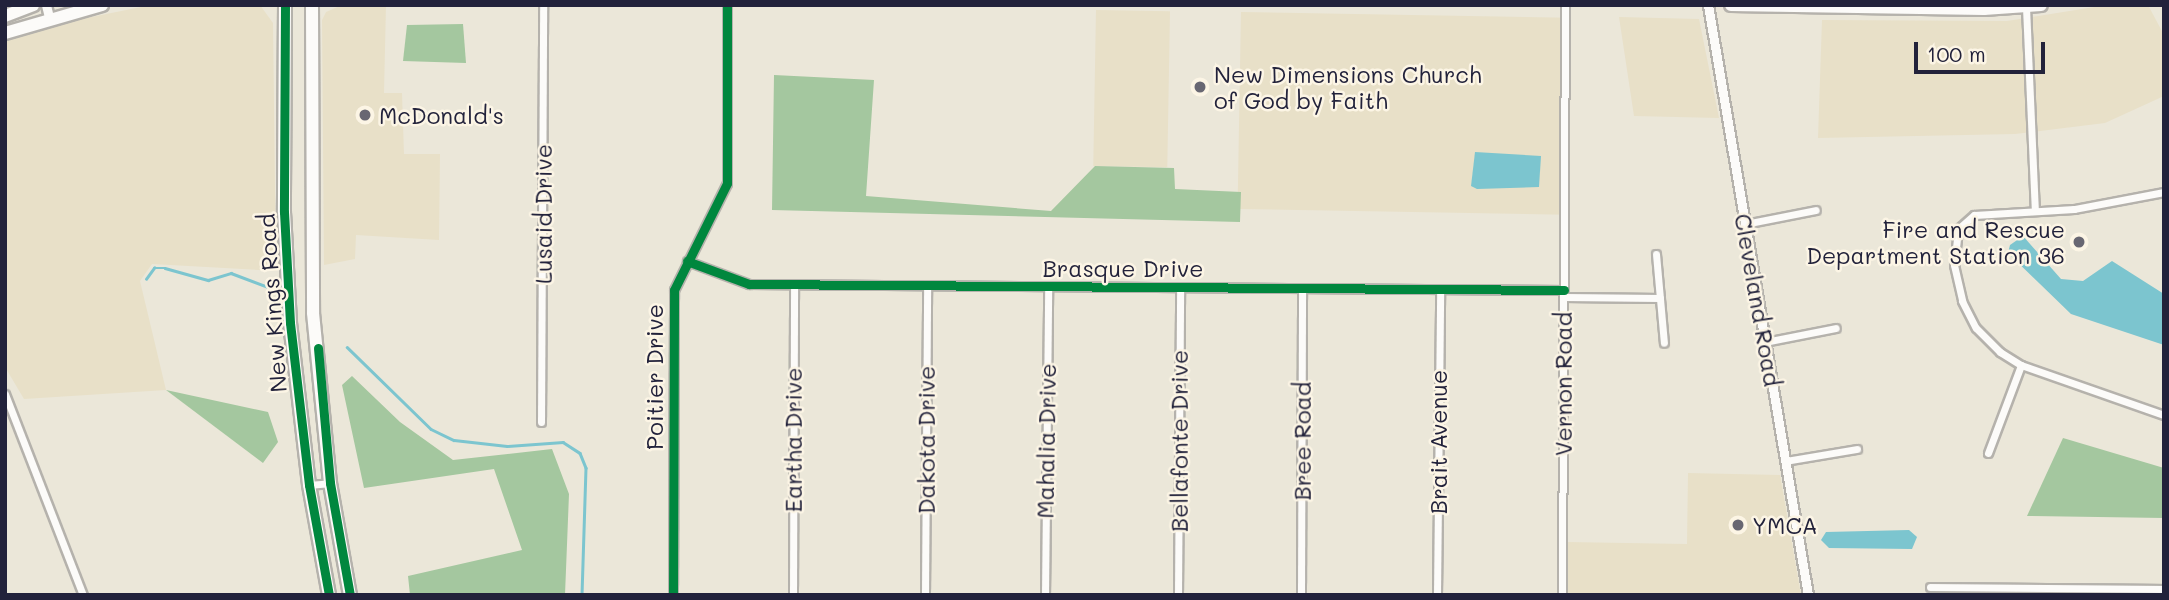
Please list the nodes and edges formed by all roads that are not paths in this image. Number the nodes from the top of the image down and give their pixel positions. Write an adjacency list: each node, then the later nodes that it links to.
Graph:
1 (33, 5): 13 (main road)
2 (102, 5): 12 (main road)
3 (285, 5): 40 (main road, New Kings Road)
4 (312, 5): 39 (main road, New Kings Road)
5 (543, 5): 35 (street, Lusaid Drive)
6 (727, 5): 20 (street, Poitier Drive)
7 (1565, 5): 27 (street, Vernon Road)
8 (1708, 5): 18 (street, Cleveland Road)
9 (1731, 5): 11 (main road)
10 (2041, 5): 11 (main road)
11 (2026, 7): 17 (street)
12 (47, 11): 14 (main road)
13 (5, 16)
14 (5, 33)
15 (2164, 192): 17 (street)
16 (1816, 210): 18 (street)
17 (2035, 211): 32 (street)
18 (1745, 224): 31 (street, Cleveland Road)
19 (1656, 254): 28 (street)
20 (687, 261): 21 (street, Brasque Drive); 47 (street, Poitier Drive)
21 (794, 285): 22 (street, Brasque Drive); 48 (street, Eartha Drive)
22 (927, 286): 23 (street, Brasque Drive); 49 (street, Dakota Drive)
23 (1048, 286): 24 (street, Brasque Drive); 50 (street, Mahalia Drive)
24 (1180, 287): 25 (street, Brasque Drive); 51 (street, Bellafonte Drive)
25 (1303, 288): 26 (street, Brasque Drive); 52 (street, Bree Road)
26 (1440, 289): 27 (street, Brasque Drive); 53 (street, Brait Avenue)
27 (1564, 294): 28 (street, Brasque Drive); 54 (street, Vernon Road)
28 (1660, 298): 30 (street)
29 (1836, 328): 31 (street)
30 (1664, 342)
31 (1765, 342): 38 (street, Cleveland Road)
32 (2021, 365): 34 (street); 37 (street)
33 (5, 394): 44 (street)
34 (2164, 415)
35 (541, 422)
36 (1857, 449): 38 (street)
37 (1988, 453)
38 (1785, 461): 55 (street, Cleveland Road)
39 (330, 484): 40 (street); 46 (main road, New Kings Road)
40 (309, 485): 45 (main road, New Kings Road)
41 (1930, 587): 43 (street)
42 (2164, 589): 43 (street)
43 (1978, 591)
44 (83, 595)
45 (329, 595)
46 (351, 595)
47 (673, 595)
48 (793, 595)
49 (925, 595)
50 (1045, 595)
51 (1178, 595)
52 (1301, 595)
53 (1437, 595)
54 (1562, 595)
55 (1808, 595)

